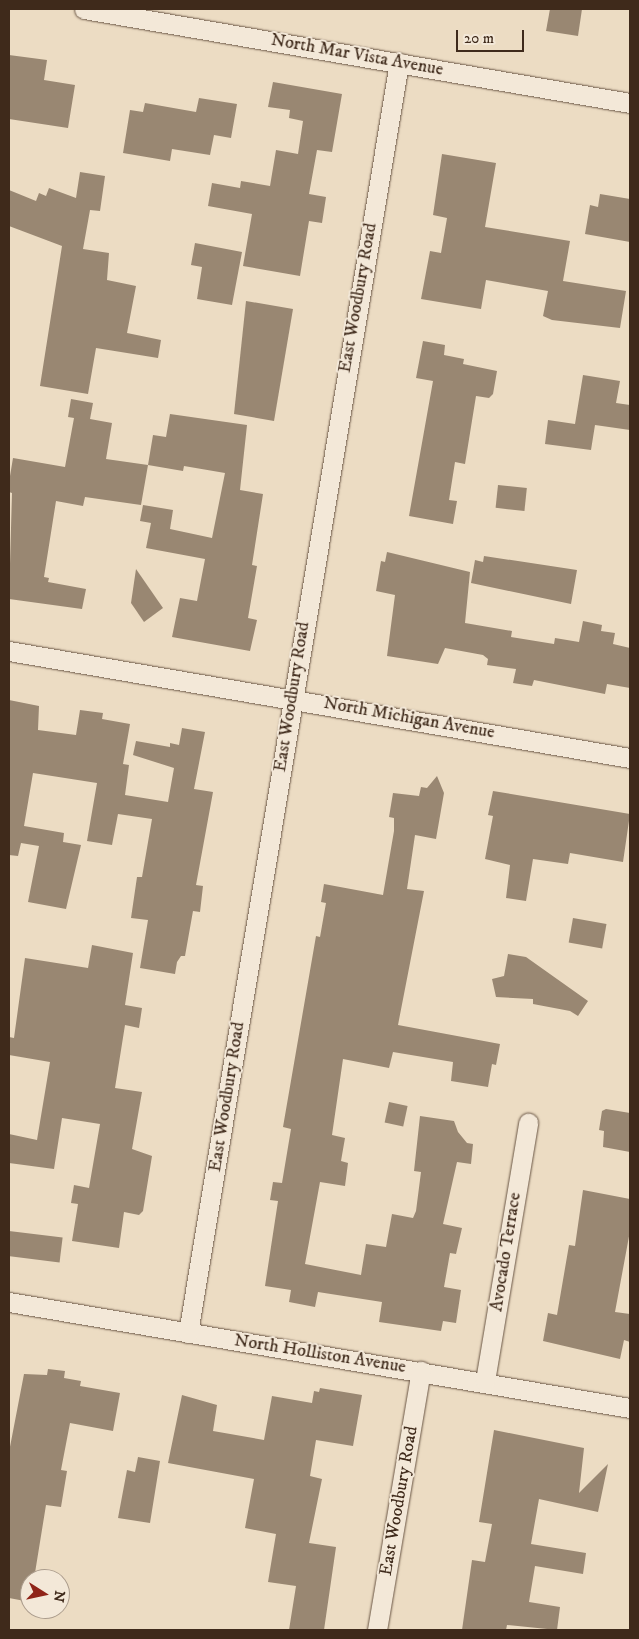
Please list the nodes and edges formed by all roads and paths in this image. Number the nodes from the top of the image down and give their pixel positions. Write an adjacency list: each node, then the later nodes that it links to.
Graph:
1 (84, 9): 2 (street, North Mar Vista Avenue)
2 (170, 16): 3 (street, North Mar Vista Avenue)
3 (399, 62): 4 (street, North Mar Vista Avenue); 6 (street, East Woodbury Road)
4 (630, 103)
5 (9, 651): 6 (street, North Michigan Avenue)
6 (292, 697): 7 (street, North Michigan Avenue); 10 (street, East Woodbury Road)
7 (630, 758)
8 (528, 1123): 12 (street, Avocado Terrace)
9 (9, 1302): 10 (street, North Holliston Avenue)
10 (188, 1333): 11 (street, North Holliston Avenue)
11 (421, 1371): 12 (street, North Holliston Avenue); 14 (street, East Woodbury Road)
12 (485, 1381): 13 (street, North Holliston Avenue)
13 (630, 1408)
14 (377, 1630)

